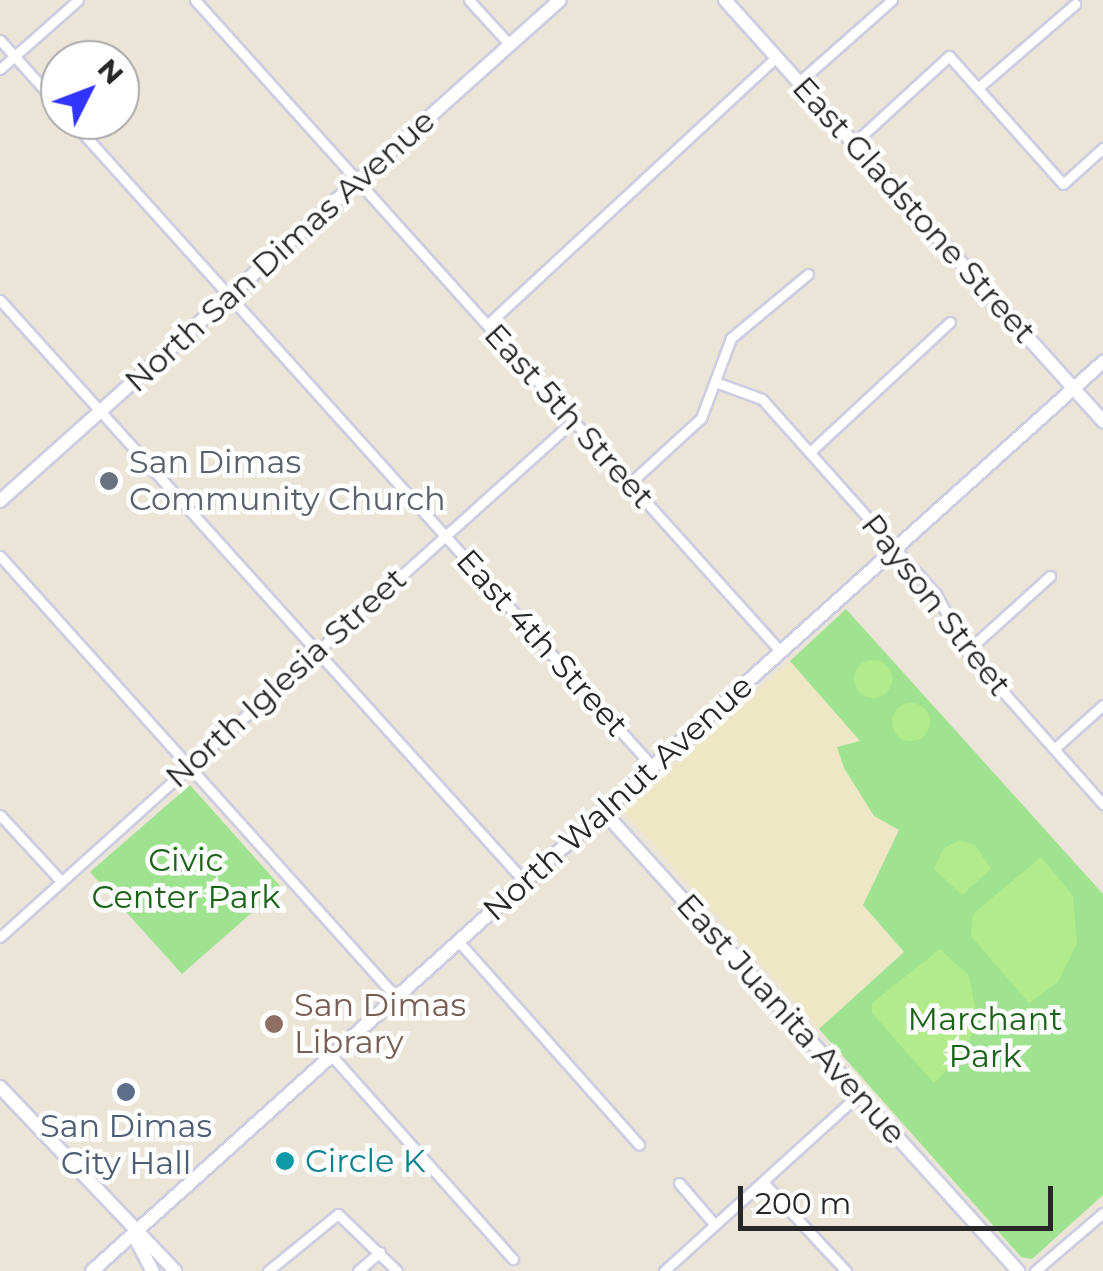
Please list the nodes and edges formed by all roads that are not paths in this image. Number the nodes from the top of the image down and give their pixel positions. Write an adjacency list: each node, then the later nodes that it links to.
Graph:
1 (78, 0): 10 (street)
2 (196, 0): 19 (street, East 5th Street)
3 (469, 0): 9 (street)
4 (560, 0): 9 (main road, North San Dimas Avenue)
5 (725, 0): 11 (main road, East Gladstone Street)
6 (892, 0): 13 (street)
7 (1074, 4): 15 (street)
8 (0, 40): 10 (street)
9 (510, 45): 19 (main road, North San Dimas Avenue)
10 (14, 56): 12 (street); 14 (street)
11 (776, 56): 13 (main road, East Gladstone Street); 24 (street)
12 (0, 69)
13 (799, 82): 17 (main road, East Gladstone Street)
14 (40, 85)
15 (979, 87): 17 (street); 18 (street)
16 (90, 140): 21 (street, East 4th Street)
17 (854, 143): 27 (main road, East Gladstone Street)
18 (1103, 148)
19 (358, 180): 21 (main road, North San Dimas Avenue); 24 (street, East 5th Street)
20 (808, 274): 26 (street)
21 (231, 296): 28 (main road, North San Dimas Avenue); 34 (street, East 4th Street)
22 (0, 300): 28 (street)
23 (950, 322): 31 (street)
24 (488, 324): 30 (street, East 5th Street)
25 (1103, 362): 27 (main road, North Walnut Avenue)
26 (715, 382): 31 (street, Payson Street); 32 (street)
27 (1074, 388): 29 (main road, East Gladstone Street); 35 (main road, North Walnut Avenue)
28 (101, 412): 33 (main road, North San Dimas Avenue); 38 (street)
29 (1103, 420)
30 (573, 421): 32 (street, East 5th Street); 34 (street, North Iglesia Street)
31 (810, 452): 35 (street, Payson Street)
32 (629, 484): 40 (street, East 5th Street)
33 (0, 501)
34 (444, 535): 38 (street, North Iglesia Street); 44 (street, East 4th Street)
35 (897, 548): 39 (street, Payson Street); 40 (main road, North Walnut Avenue)
36 (0, 556): 43 (street)
37 (1050, 576): 39 (street)
38 (316, 651): 43 (street, North Iglesia Street); 49 (street)
39 (967, 651): 42 (street, Payson Street)
40 (781, 652): 44 (main road, North Walnut Avenue)
41 (1103, 705): 42 (street)
42 (1054, 749): 45 (street, Payson Street)
43 (188, 766): 48 (street, North Iglesia Street); 52 (street)
44 (653, 767): 46 (main road, North Walnut Avenue)
45 (1103, 804)
46 (603, 812): 49 (main road, North Walnut Avenue); 55 (main road, East Juanita Avenue)
47 (0, 815): 48 (street)
48 (61, 882): 50 (street, North Iglesia Street)
49 (525, 882): 51 (main road, North Walnut Avenue)
50 (0, 937)
51 (458, 942): 52 (main road, North Walnut Avenue); 56 (street)
52 (397, 998): 53 (main road, North Walnut Avenue)
53 (332, 1056): 61 (main road, North Walnut Avenue); 63 (street)
54 (0, 1087): 61 (main road)
55 (859, 1094): 57 (street); 72 (main road, East Juanita Avenue)
56 (639, 1145)
57 (763, 1182): 60 (street); 71 (street)
58 (679, 1183): 60 (street)
59 (1103, 1213): 73 (street)
60 (714, 1225): 64 (street)
61 (132, 1234): 65 (main road, North Walnut Avenue); 66 (main road); 67 (main road)
62 (380, 1252): 68 (street); 69 (street); 70 (street)
63 (513, 1259)
64 (670, 1269)
65 (92, 1271)
66 (153, 1271)
67 (175, 1271)
68 (268, 1271)
69 (358, 1271)
70 (397, 1271)
71 (846, 1271)
72 (1018, 1271)
73 (1034, 1271)

